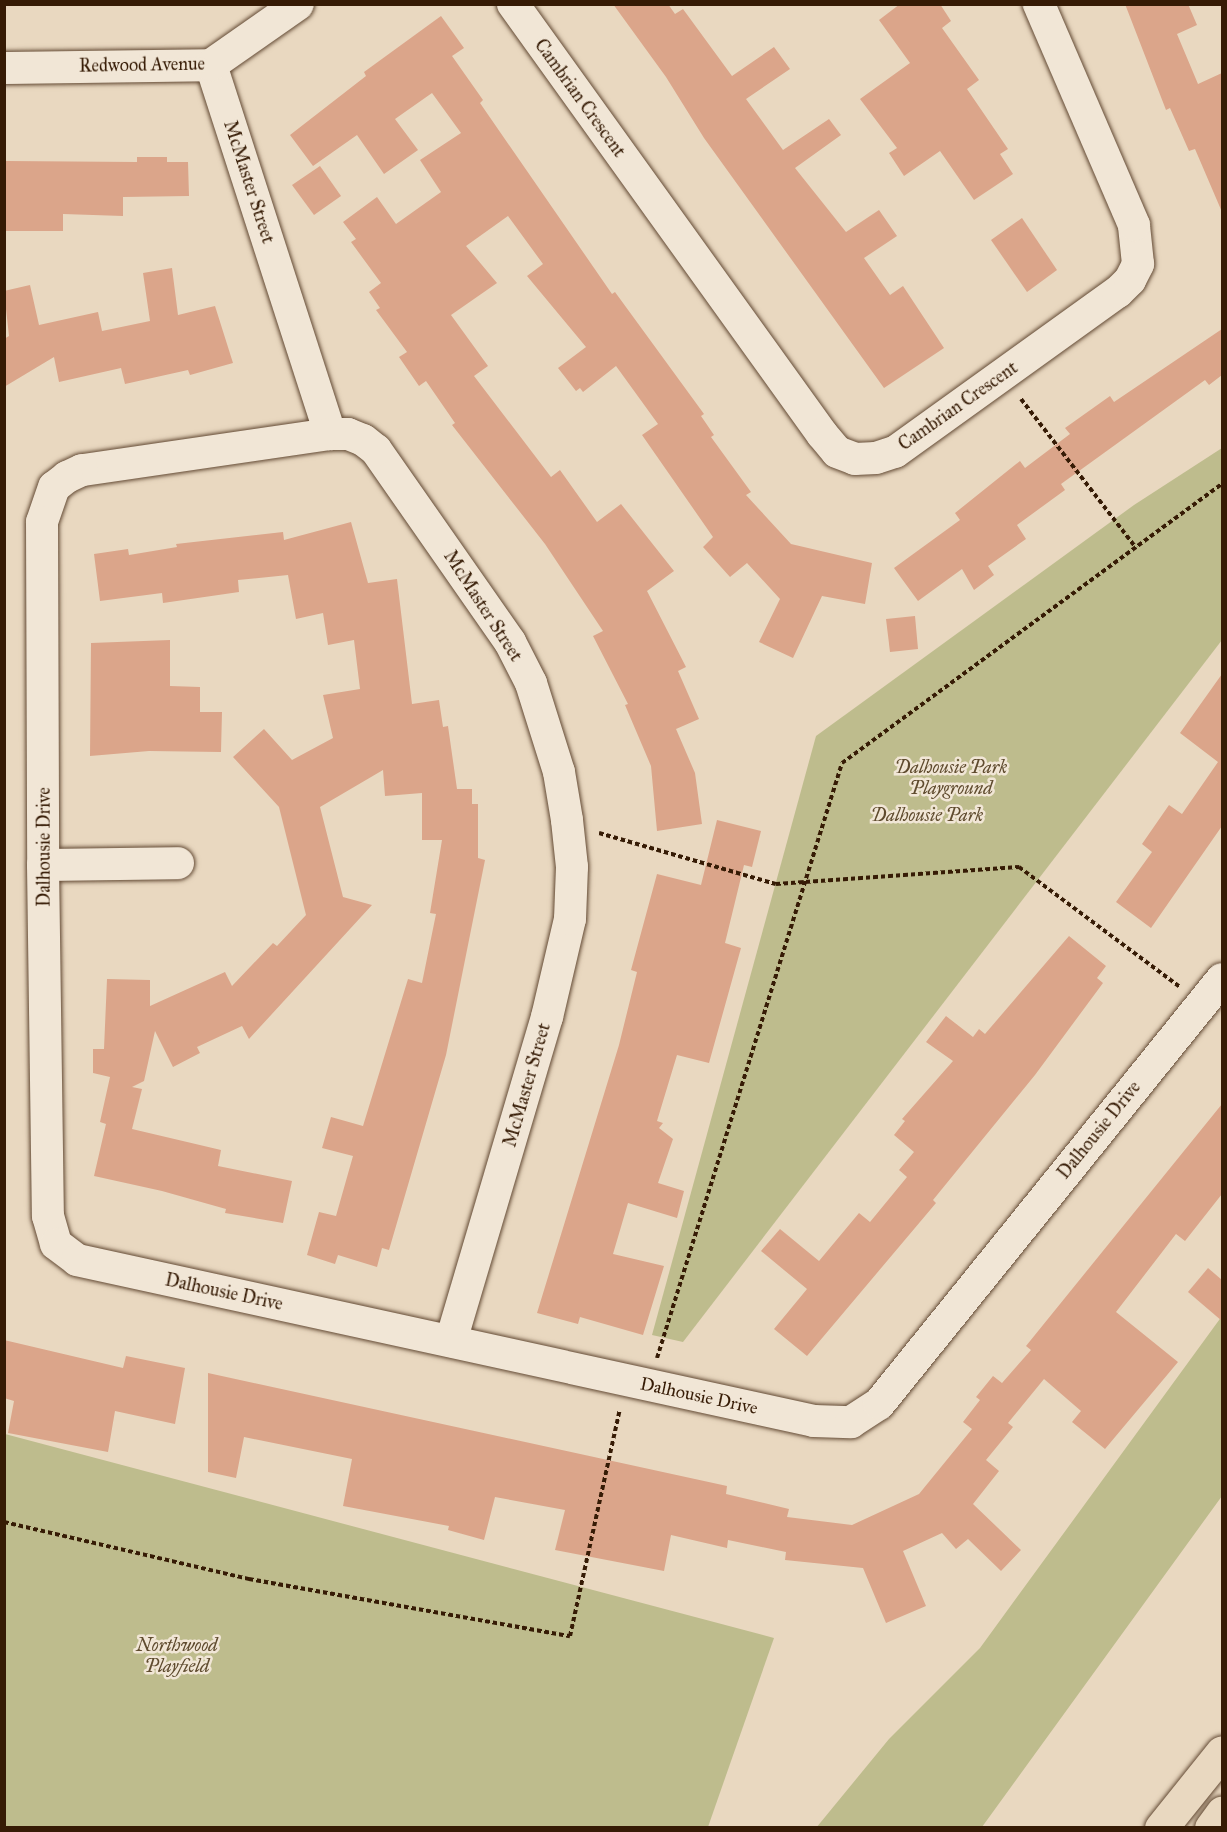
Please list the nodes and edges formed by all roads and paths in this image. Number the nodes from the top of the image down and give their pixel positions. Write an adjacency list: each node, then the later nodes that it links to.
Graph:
1 (298, 4): 4 (street, Redwood Avenue)
2 (513, 4): 6 (street, Cambrian Crescent)
3 (1039, 4): 6 (street, Cambrian Crescent)
4 (211, 65): 5 (street, Redwood Avenue); 7 (street, McMaster Street)
5 (4, 68)
6 (1003, 374): 9 (path)
7 (330, 434): 10 (street, McMaster Street); 12 (street, Dalhousie Drive)
8 (1222, 484): 9 (path)
9 (1136, 548): 13 (path)
10 (567, 820): 13 (path); 16 (street, McMaster Street)
11 (178, 863): 12 (street)
12 (43, 865): 16 (street, Dalhousie Drive)
13 (804, 884): 15 (path); 17 (path)
14 (1222, 979): 15 (street, Dalhousie Drive)
15 (1201, 1005): 17 (street, Dalhousie Drive)
16 (451, 1341): 17 (street, Dalhousie Drive)
17 (638, 1382): 18 (path)
18 (4, 1522)
19 (1222, 1752): 21 (highway)
20 (1222, 1813): 22 (highway)
21 (1161, 1827)
22 (1211, 1827)

